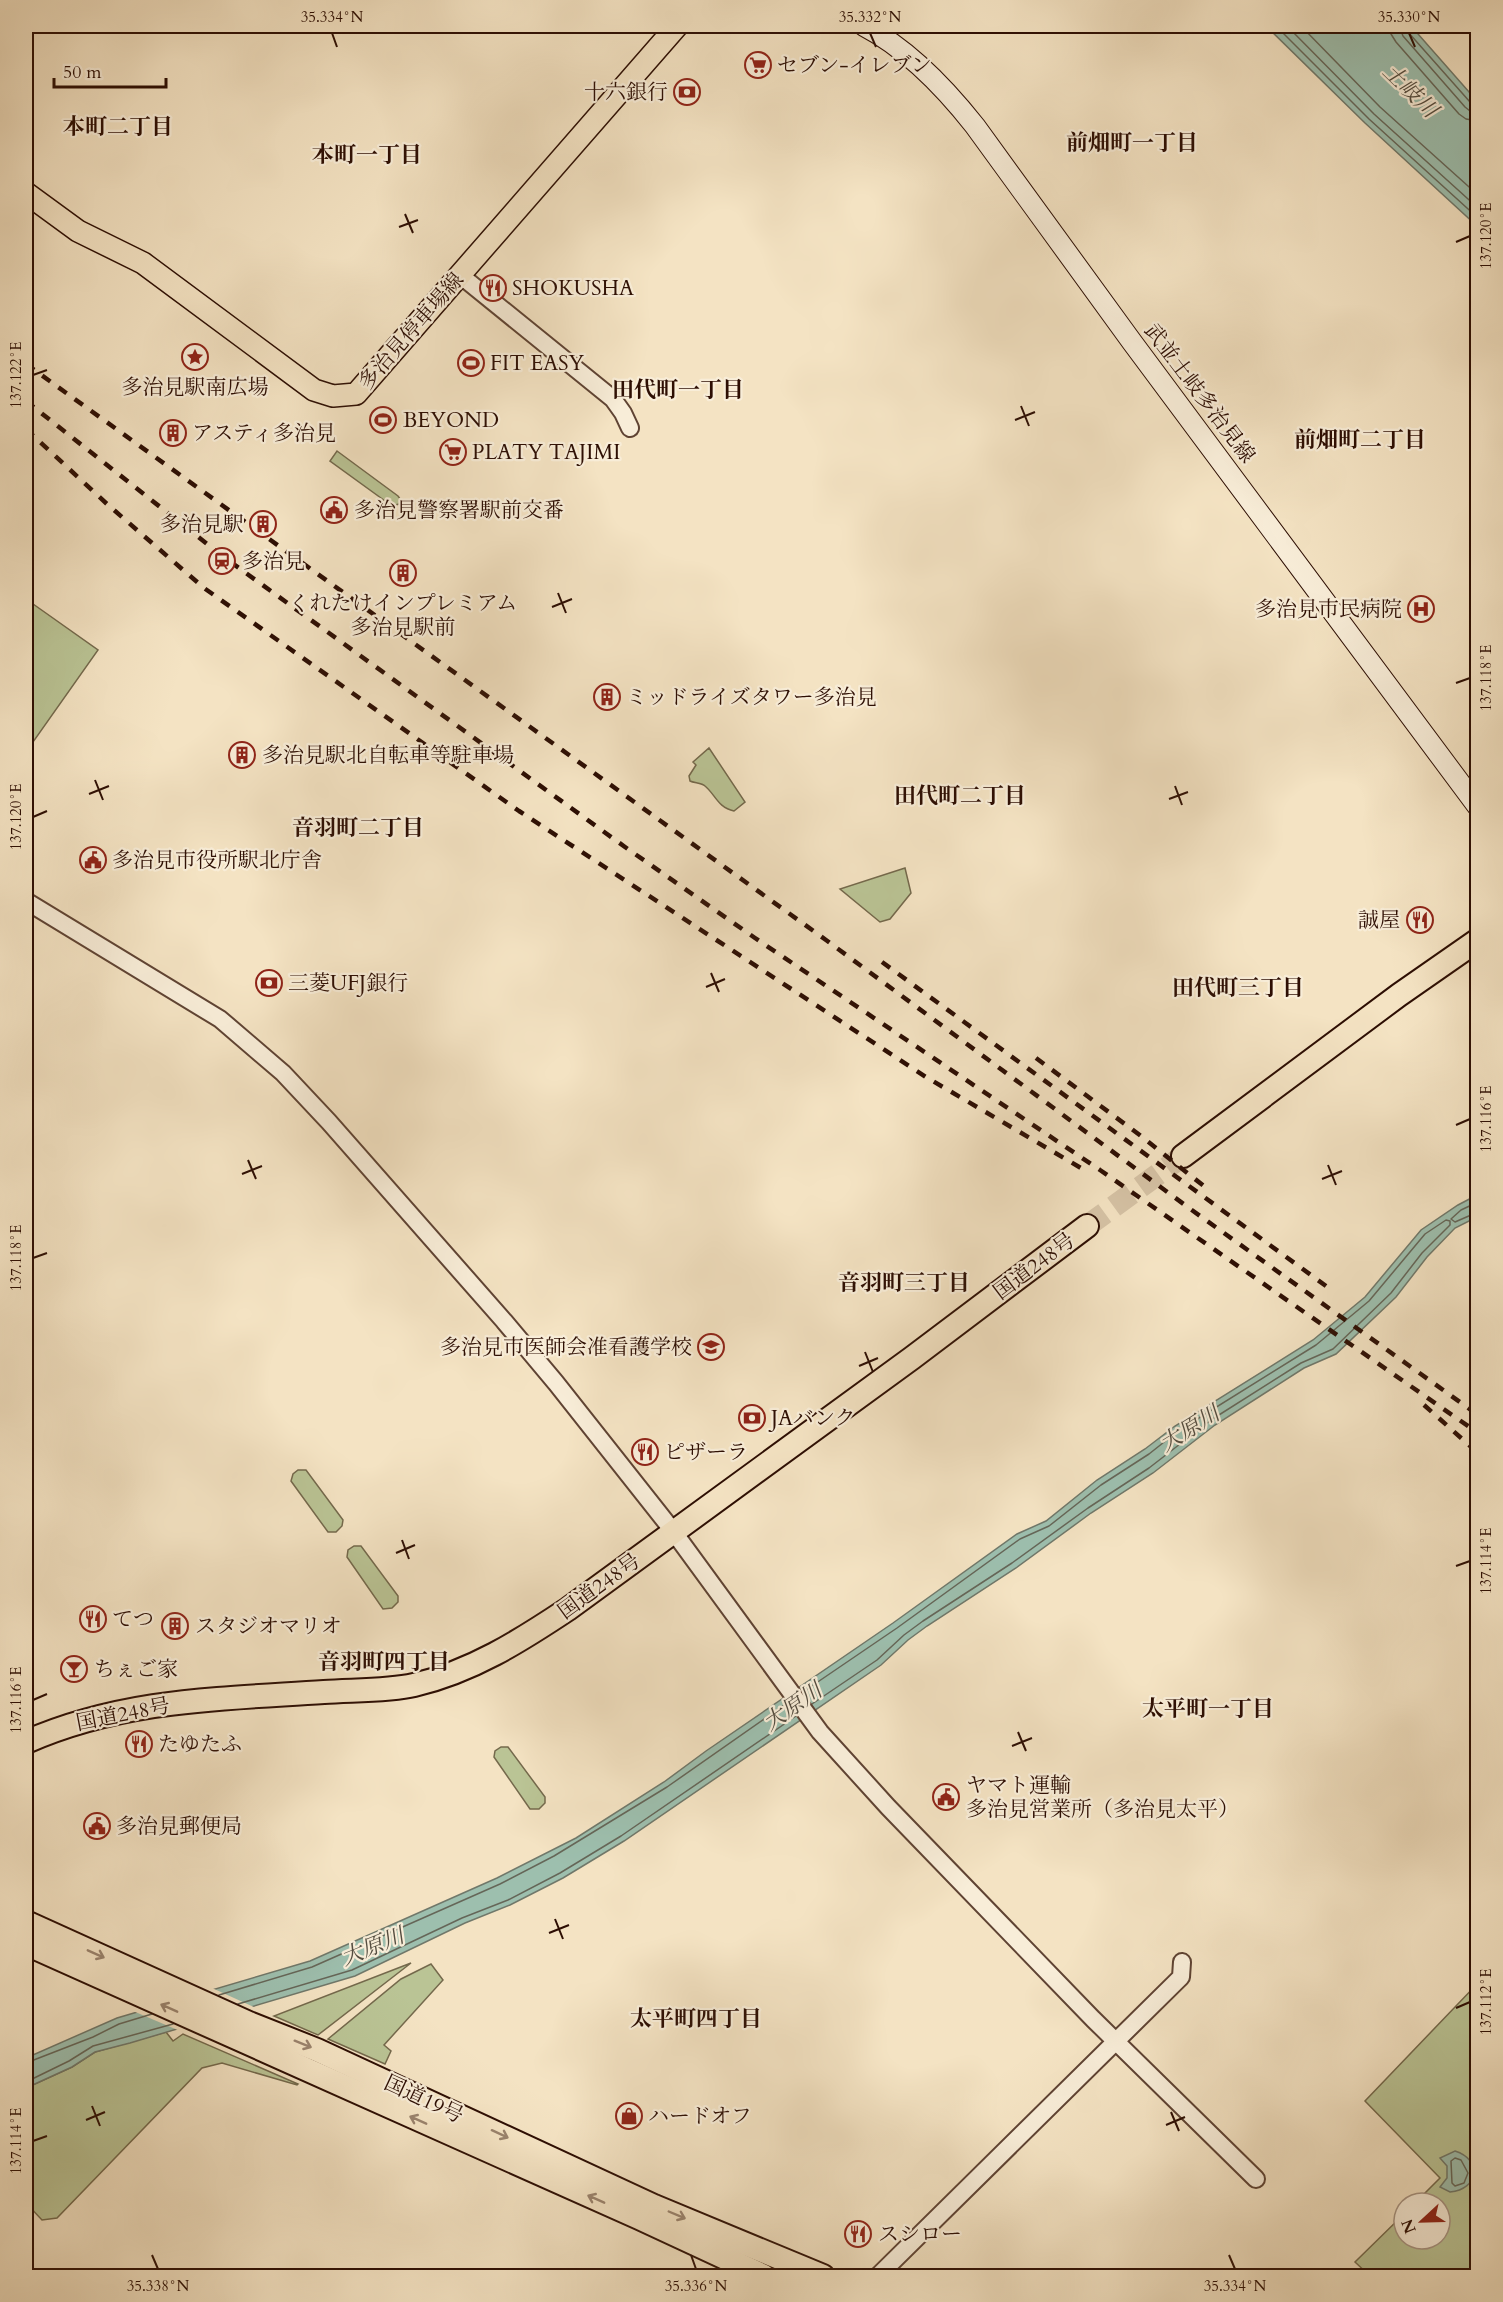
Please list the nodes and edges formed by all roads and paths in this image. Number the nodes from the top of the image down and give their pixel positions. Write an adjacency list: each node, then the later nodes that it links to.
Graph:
1 (677, 26): 4 (main road, 多治見停車場線)
2 (864, 26): 6 (main road, 武並土岐多治見線)
3 (26, 193): 4 (main road, 多治見停車場線)
4 (460, 275): 5 (street)
5 (630, 428)
6 (1478, 807)
7 (26, 901): 11 (street)
8 (1478, 940): 9 (highway)
9 (1183, 1156)
10 (1088, 1226): 11 (highway, 国道248号)
11 (673, 1532): 12 (highway, 国道248号); 15 (street)
12 (26, 1742)
13 (32, 1936): 17 (highway, 国道19号, one-way to 13); 18 (highway, 国道19号, one-way to 18)
14 (1182, 1962): 15 (street)
15 (1115, 2042): 16 (street); 19 (street)
16 (1256, 2179)
17 (764, 2277)
18 (823, 2277)
19 (878, 2277)

